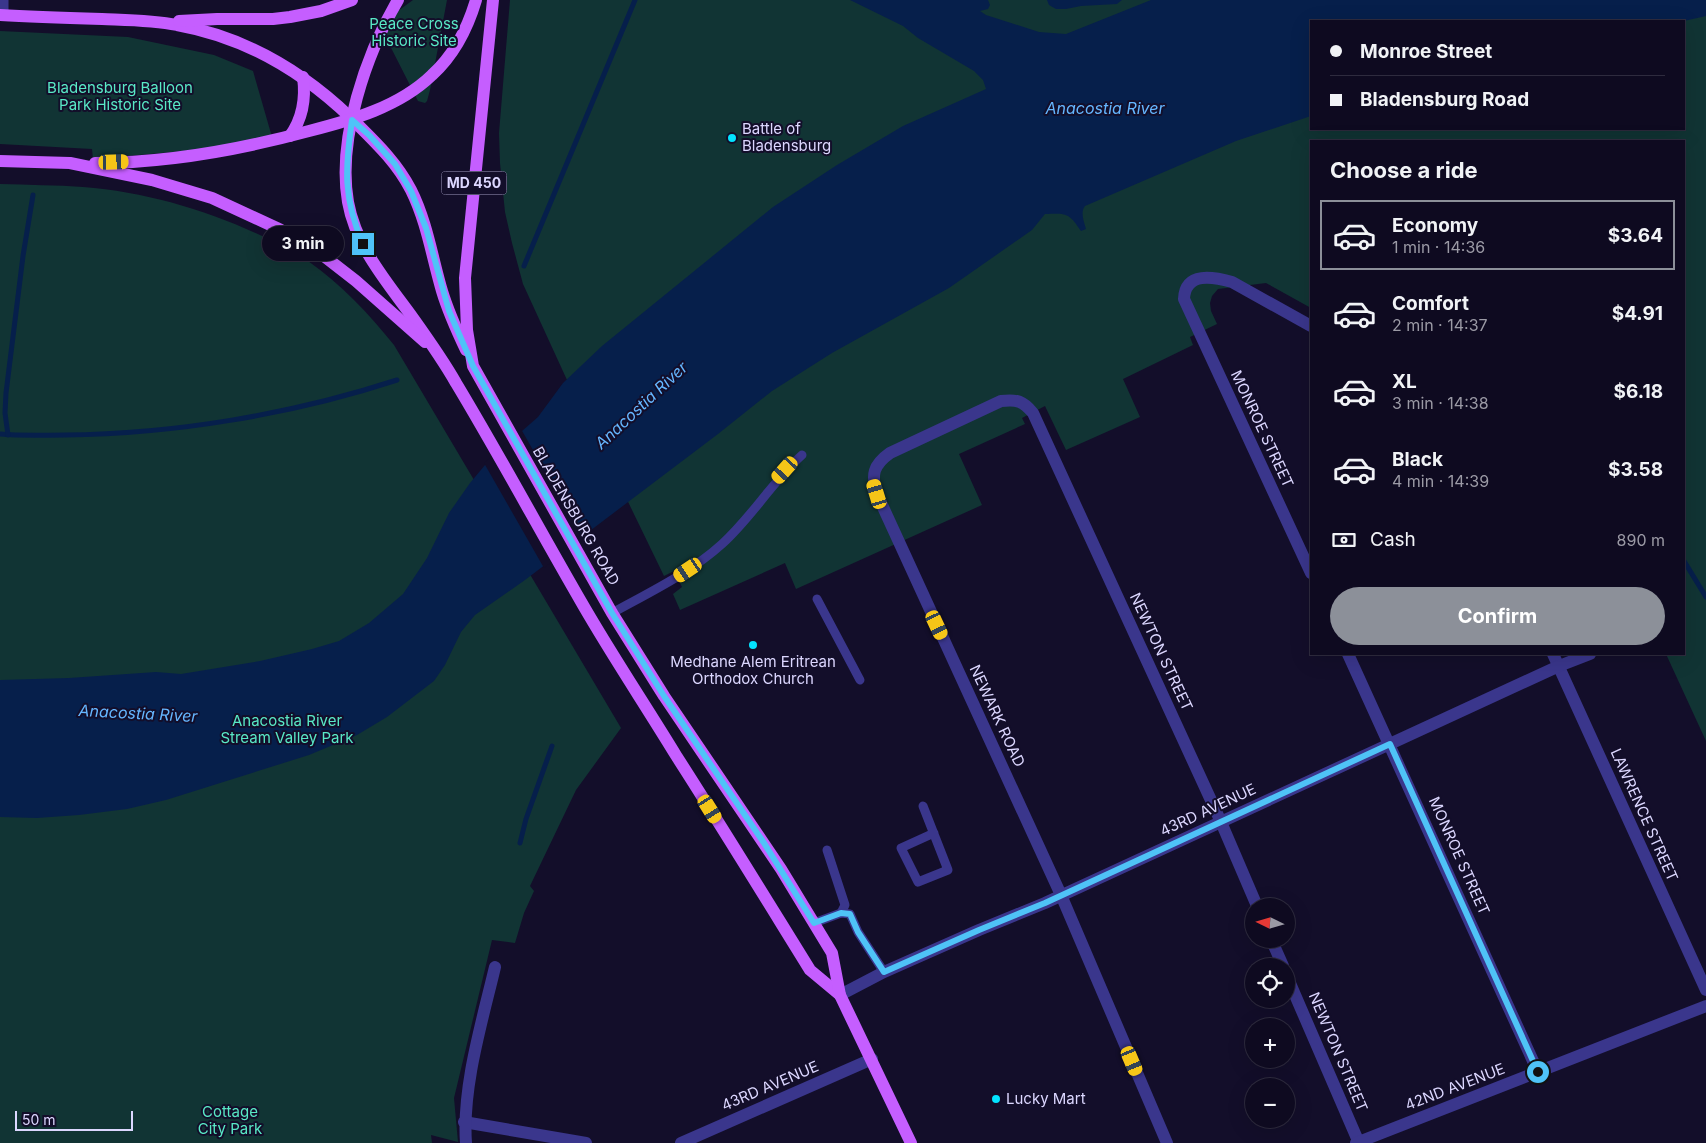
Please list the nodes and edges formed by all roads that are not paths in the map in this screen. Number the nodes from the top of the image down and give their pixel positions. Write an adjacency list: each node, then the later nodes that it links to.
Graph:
1 (4, 0): 6 (lane)
2 (352, 0): 7 (main road)
3 (398, 0): 9 (main road, BLADENSBURG ROAD)
4 (476, 0): 9 (main road)
5 (493, 0): 15 (main road, BLADENSBURG ROAD / MD 450)
6 (2, 15): 7 (main road)
7 (159, 23): 8 (main road)
8 (303, 77): 9 (main road); 10 (main road)
9 (352, 120): 10 (main road); 14 (main road, BLADENSBURG ROAD); 15 (main road)
10 (290, 136): 12 (main road)
11 (0, 161): 12 (main road)
12 (70, 163): 14 (main road)
13 (1310, 325): 18 (street, MONROE STREET)
14 (436, 352): 38 (main road, BLADENSBURG ROAD)
15 (473, 366): 20 (main road, BLADENSBURG ROAD)
16 (1033, 413): 28 (street, NEWTON STREET); 31 (street, NEWARK ROAD)
17 (802, 455): 20 (lane)
18 (1310, 572)
19 (817, 599): 25 (lane)
20 (612, 613): 34 (main road, BLADENSBURG ROAD)
21 (1348, 655): 26 (street, MONROE STREET)
22 (1554, 655): 24 (street, LAWRENCE STREET)
23 (1587, 655): 24 (street, 43RD AVENUE)
24 (1559, 666): 26 (street, 43RD AVENUE); 37 (street, LAWRENCE STREET)
25 (860, 680)
26 (1390, 744): 28 (street, 43RD AVENUE); 42 (street, MONROE STREET)
27 (923, 806): 29 (lane)
28 (1220, 822): 31 (street, 43RD AVENUE); 32 (street, NEWTON STREET)
29 (934, 833): 29 (lane)
30 (827, 850): 33 (lane)
31 (1061, 895): 36 (street, 43RD AVENUE); 48 (street, NEWARK ROAD)
32 (1253, 898)
33 (841, 913): 34 (lane); 36 (lane)
34 (814, 923): 38 (main road, BLADENSBURG ROAD)
35 (495, 967): 43 (street)
36 (884, 972): 38 (street, 43RD AVENUE)
37 (1706, 990)
38 (840, 995): 41 (main road, BLADENSBURG ROAD)
39 (1295, 995): 49 (street, NEWTON STREET)
40 (1706, 1006): 42 (street, 42ND AVENUE)
41 (872, 1059): 46 (street, 43RD AVENUE); 47 (main road, BLADENSBURG ROAD)
42 (1538, 1072): 49 (street, 42ND AVENUE)
43 (464, 1122): 44 (street); 45 (street)
44 (466, 1143)
45 (586, 1143)
46 (680, 1143)
47 (911, 1143)
48 (1168, 1143)
49 (1358, 1143)

